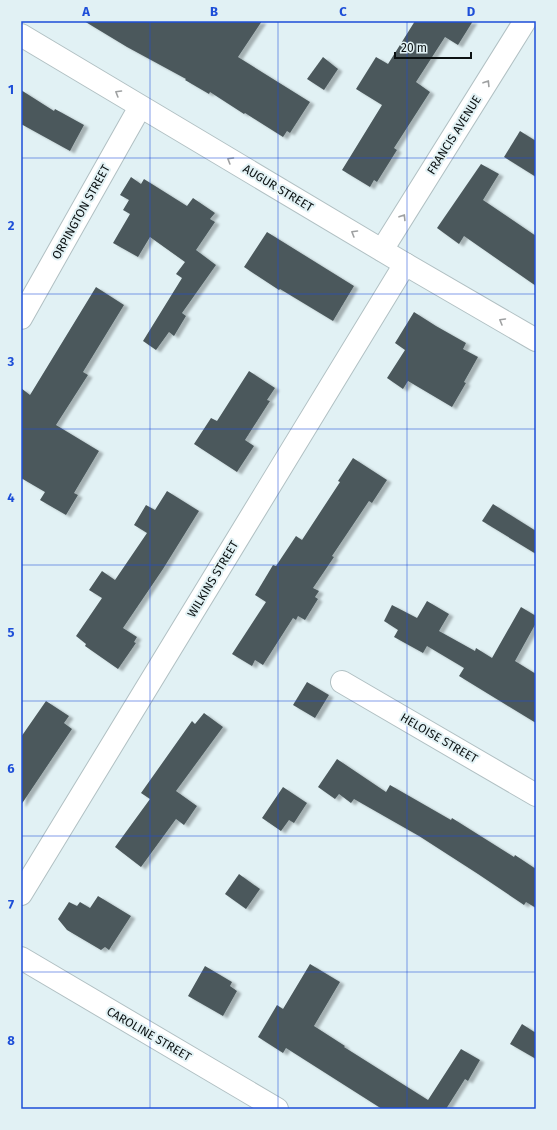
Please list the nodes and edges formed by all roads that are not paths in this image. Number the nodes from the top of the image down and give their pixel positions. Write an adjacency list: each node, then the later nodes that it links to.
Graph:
1 (526, 21): 4 (street, FRANCIS AVENUE, one-way to 1)
2 (21, 35): 3 (street, AUGUR STREET, one-way to 2)
3 (140, 107): 4 (street, AUGUR STREET, one-way to 3); 6 (street, ORPINGTON STREET)
4 (382, 250): 5 (street, AUGUR STREET)
5 (405, 264): 7 (street, AUGUR STREET, one-way to 5); 10 (street, WILKINS STREET)
6 (21, 318)
7 (536, 340)
8 (342, 682): 9 (street, HELOISE STREET)
9 (536, 795)
10 (21, 894)
11 (21, 958): 12 (street, CAROLINE STREET)
12 (277, 1109)

